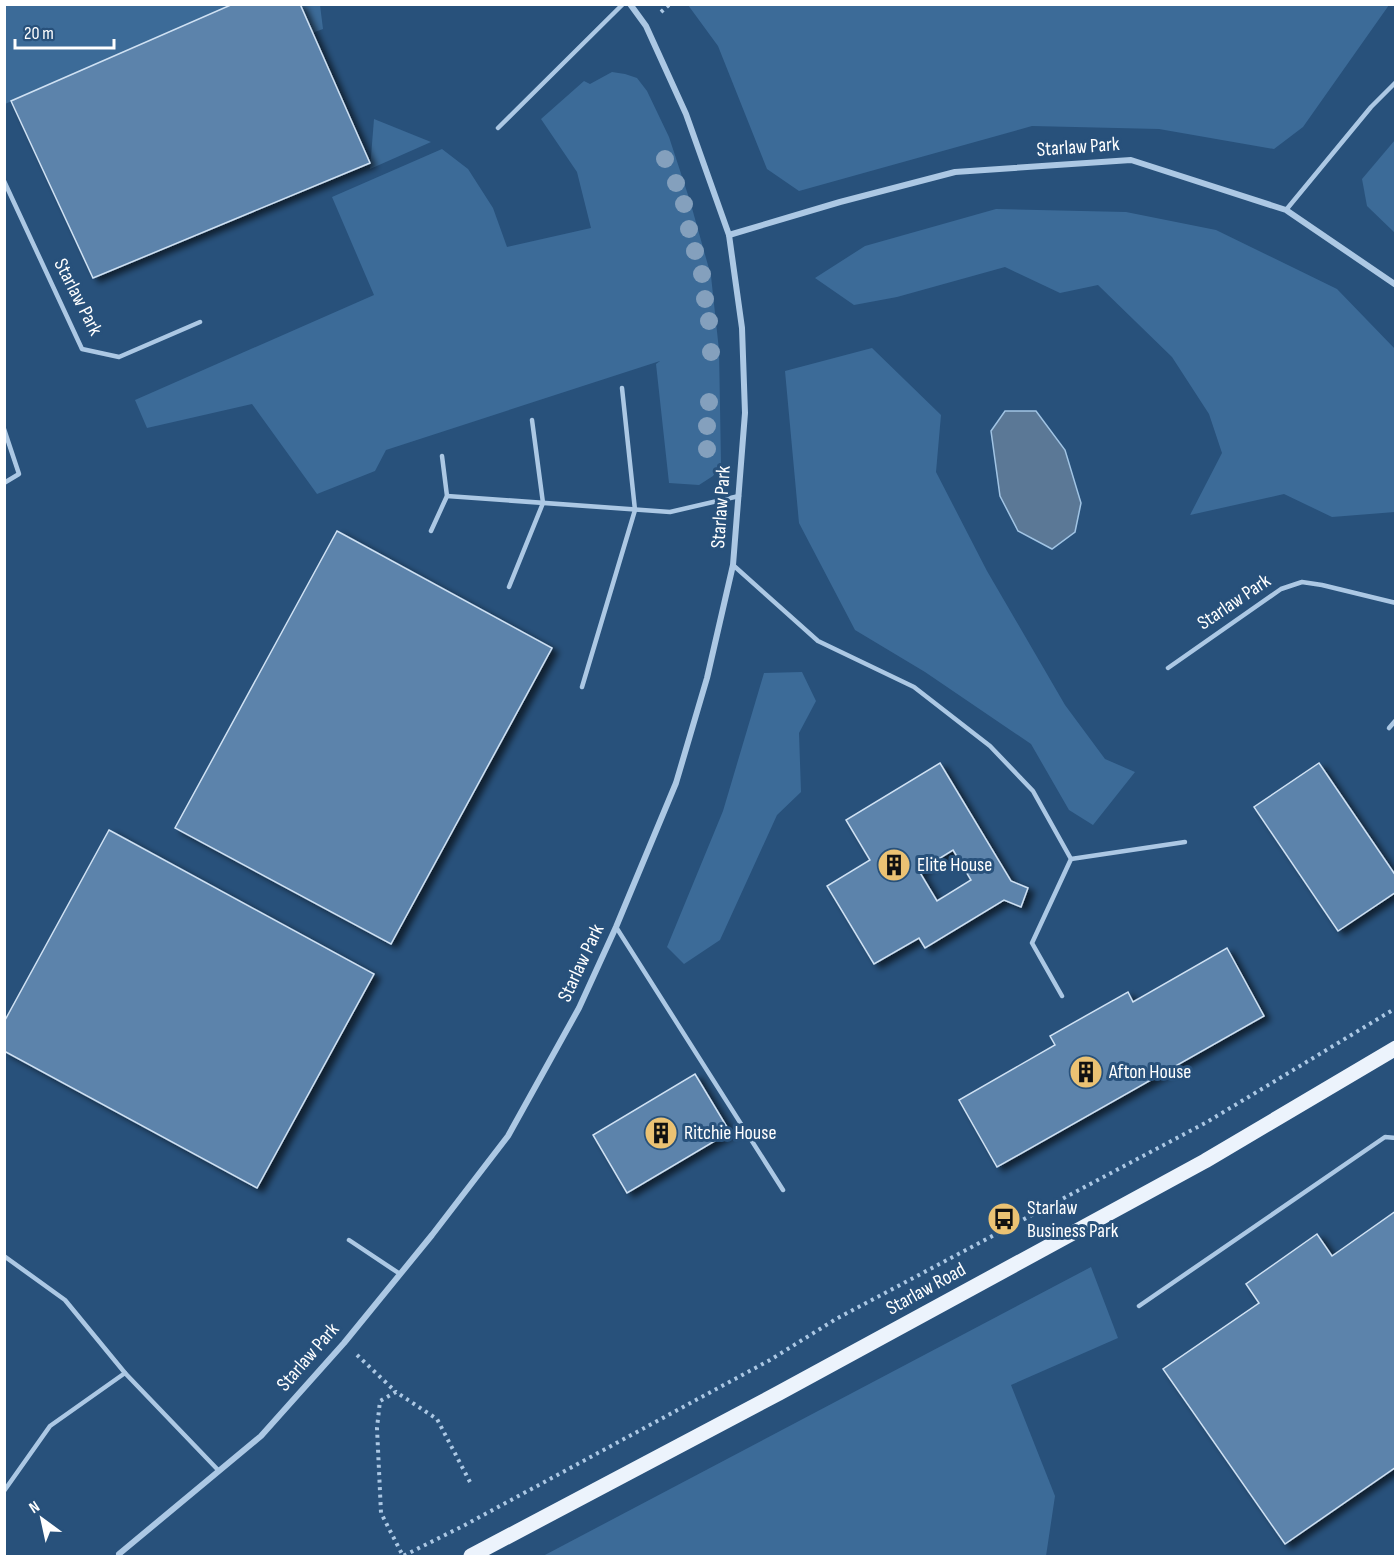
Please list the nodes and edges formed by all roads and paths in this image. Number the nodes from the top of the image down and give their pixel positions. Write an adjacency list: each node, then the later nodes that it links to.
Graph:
1 (623, 4): 4 (lane)
2 (630, 4): 7 (street, Starlaw Park)
3 (1395, 82): 6 (lane)
4 (498, 129)
5 (4, 182): 9 (lane, Starlaw Park)
6 (1286, 210): 7 (street, Starlaw Park); 8 (street, Starlaw Park)
7 (729, 234): 16 (street, Starlaw Park)
8 (1395, 285)
9 (200, 322)
10 (622, 388): 18 (lane)
11 (532, 420): 17 (lane)
12 (4, 429): 14 (lane)
13 (441, 456): 15 (lane)
14 (4, 483)
15 (447, 496): 17 (lane); 19 (lane)
16 (739, 496): 18 (lane); 20 (street, Starlaw Park)
17 (543, 503): 18 (lane); 21 (lane)
18 (635, 510): 24 (lane)
19 (430, 531)
20 (733, 565): 28 (lane); 29 (street, Starlaw Park)
21 (508, 587)
22 (1395, 603): 23 (lane, Starlaw Park)
23 (1168, 668)
24 (582, 687)
25 (1395, 720): 26 (lane)
26 (1389, 728)
27 (1185, 842): 28 (lane)
28 (1071, 859): 30 (lane)
29 (616, 927): 34 (lane); 37 (street, Starlaw Park)
30 (1062, 996)
31 (1395, 1008): 46 (path)
32 (1395, 1048): 47 (main road, Starlaw Road)
33 (1395, 1138): 38 (lane)
34 (783, 1190)
35 (349, 1240): 37 (lane)
36 (4, 1256): 40 (lane)
37 (400, 1274): 39 (street, Starlaw Park)
38 (1139, 1306)
39 (344, 1343): 41 (path); 42 (street, Starlaw Park)
40 (125, 1373): 42 (lane); 44 (lane)
41 (396, 1392): 43 (path); 46 (path)
42 (219, 1471): 45 (street, Starlaw Park)
43 (470, 1482)
44 (4, 1491)
45 (117, 1555)
46 (402, 1556)
47 (471, 1557)

